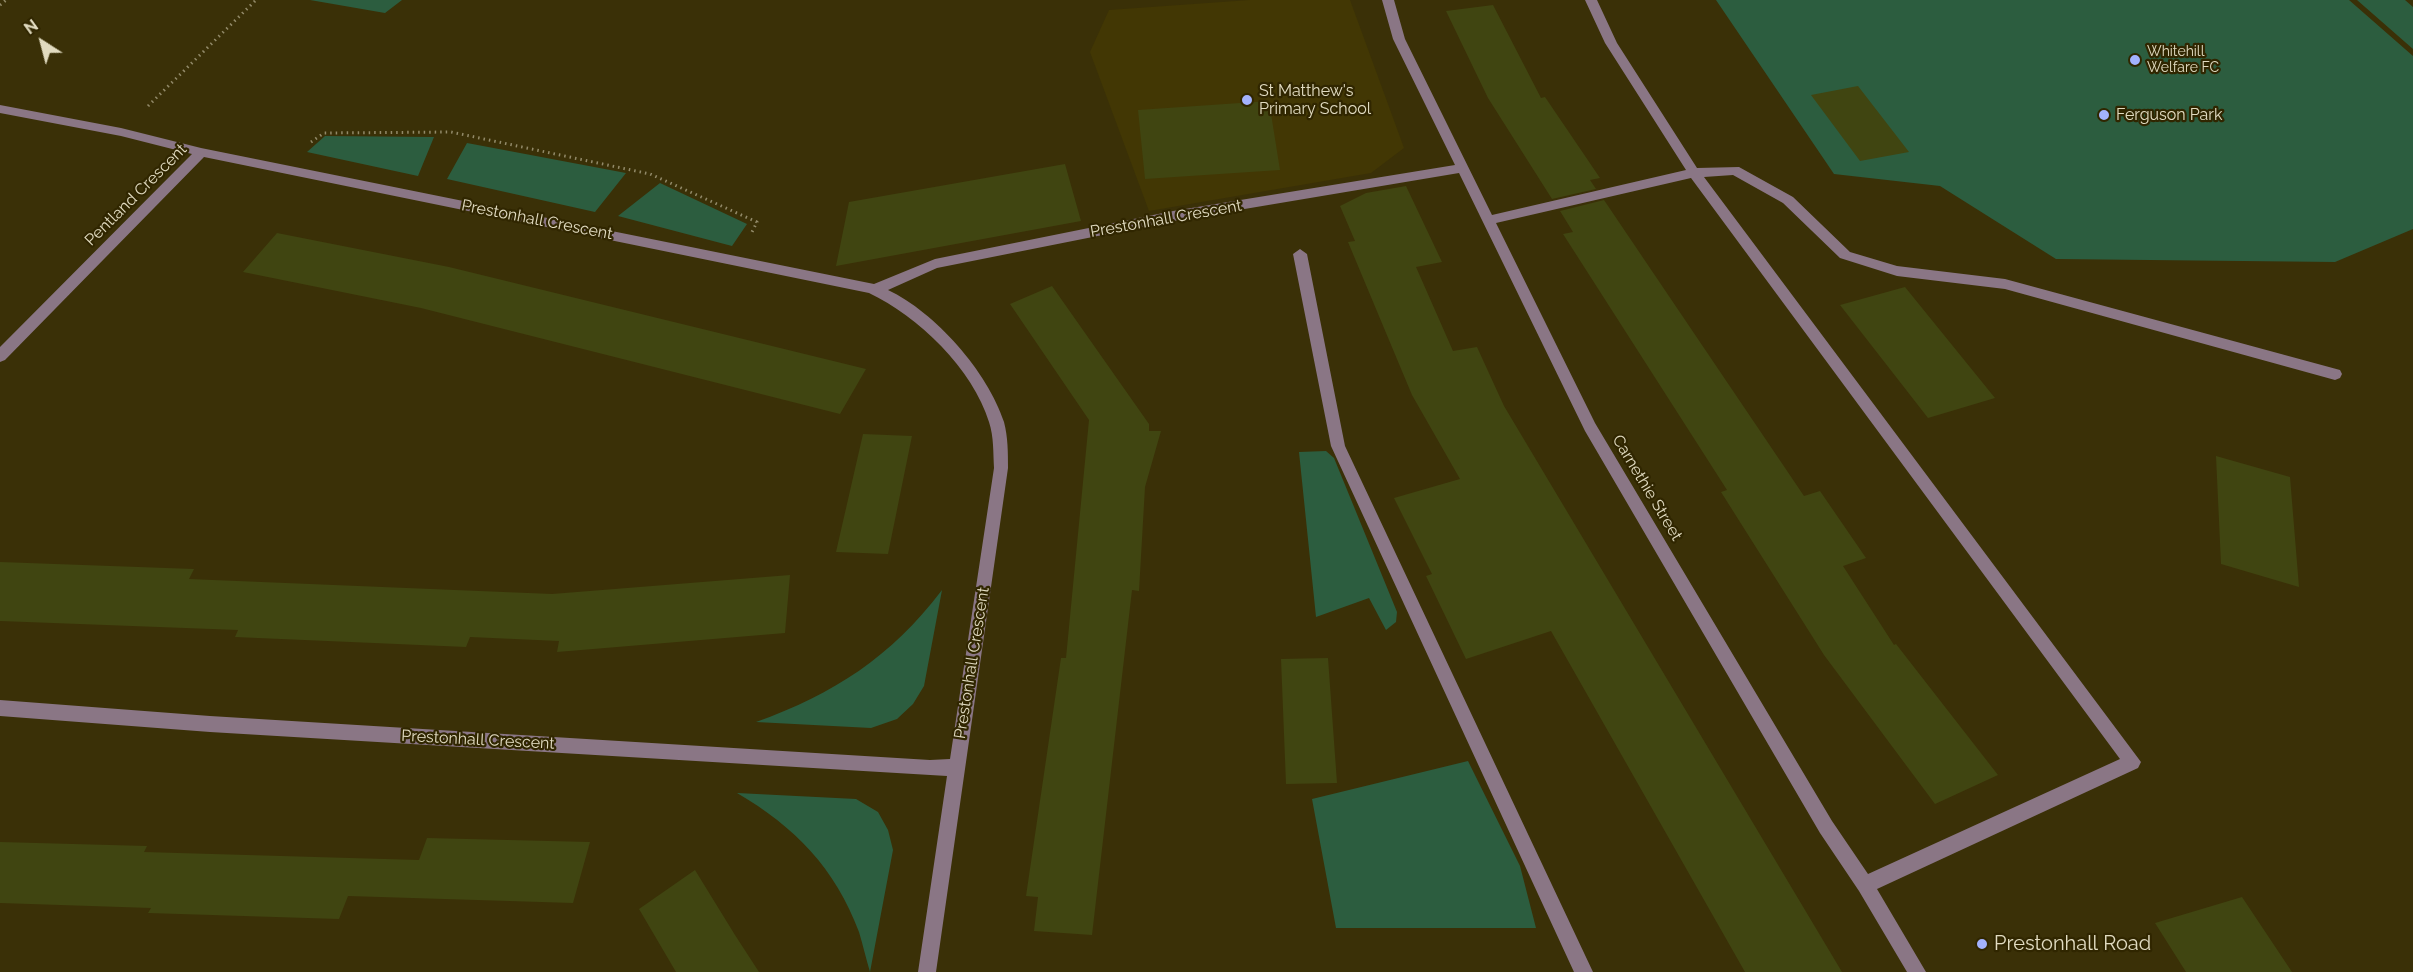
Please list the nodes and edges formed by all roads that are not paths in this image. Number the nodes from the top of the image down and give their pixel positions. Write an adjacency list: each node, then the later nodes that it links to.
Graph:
1 (1388, 0): 5 (street, Carnethie Street)
2 (1591, 0): 6 (street)
3 (0, 109): 4 (street, Pentland Crescent)
4 (201, 152): 9 (street, Prestonhall Crescent); 10 (street, Pentland Crescent)
5 (1464, 168): 7 (street, Carnethie Street); 9 (street, Prestonhall Crescent)
6 (1694, 173): 7 (street); 11 (street); 14 (street)
7 (1489, 220): 14 (street, Carnethie Street)
8 (1300, 254): 16 (street)
9 (874, 290): 13 (street, Prestonhall Crescent)
10 (0, 356)
11 (2335, 374)
12 (0, 708): 13 (street, Prestonhall Crescent)
13 (956, 767): 15 (street, Prestonhall Crescent)
14 (1865, 885): 17 (street, Carnethie Street)
15 (927, 972)
16 (1584, 972)
17 (1917, 972)

